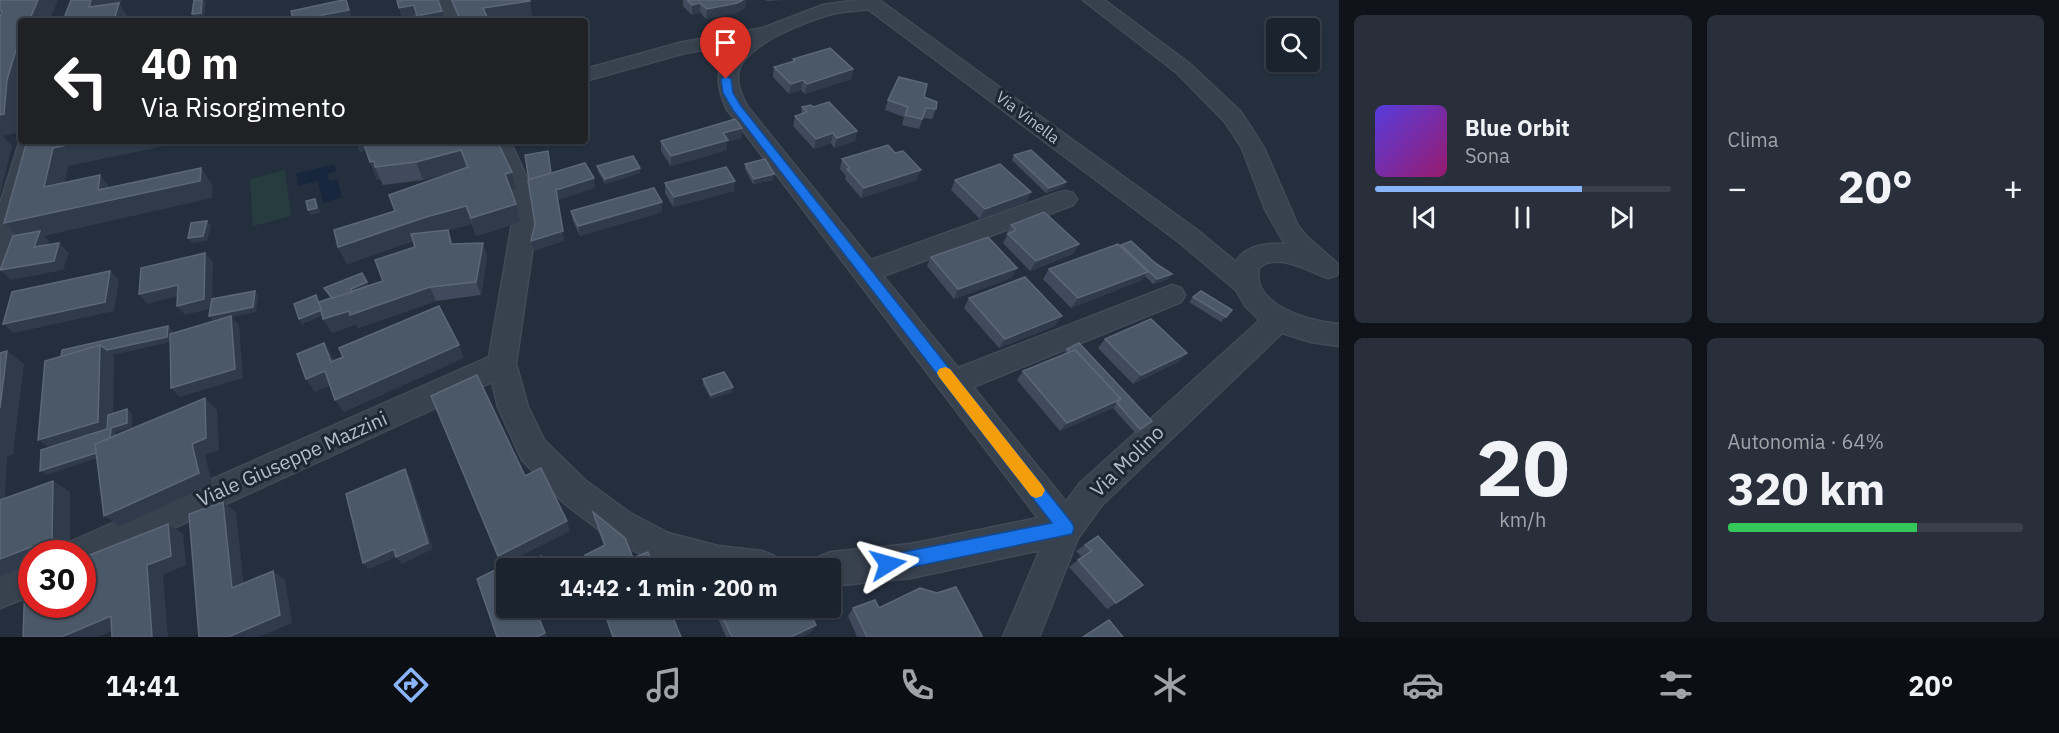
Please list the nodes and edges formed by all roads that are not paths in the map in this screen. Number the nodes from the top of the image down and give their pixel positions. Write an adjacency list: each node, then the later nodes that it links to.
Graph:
1 (443, 0): 5 (street)
2 (1092, 0): 10 (street)
3 (869, 1): 4 (street); 12 (street, Via Vinella)
4 (832, 5): 6 (street)
5 (449, 18)
6 (764, 34): 7 (street); 15 (street)
7 (588, 74)
8 (31, 144): 14 (street)
9 (500, 144): 21 (street)
10 (1267, 180): 13 (street); 16 (street)
11 (1065, 199): 15 (street)
12 (1188, 236): 13 (street); 17 (street)
13 (1273, 253): 16 (street); 17 (street)
14 (0, 257)
15 (866, 272): 22 (street)
16 (1336, 273)
17 (1247, 285): 19 (street)
18 (1172, 295): 22 (street)
19 (1279, 319): 20 (street); 23 (street, Via Molino)
20 (1335, 336)
21 (502, 364): 24 (street, Viale Giuseppe Mazzini); 25 (street)
22 (952, 383): 23 (street)
23 (1066, 528): 26 (street); 29 (street, Via Molino)
24 (96, 548)
25 (700, 558)
26 (841, 568)
27 (18, 583): 28 (street)
28 (0, 591)
29 (1021, 637)

